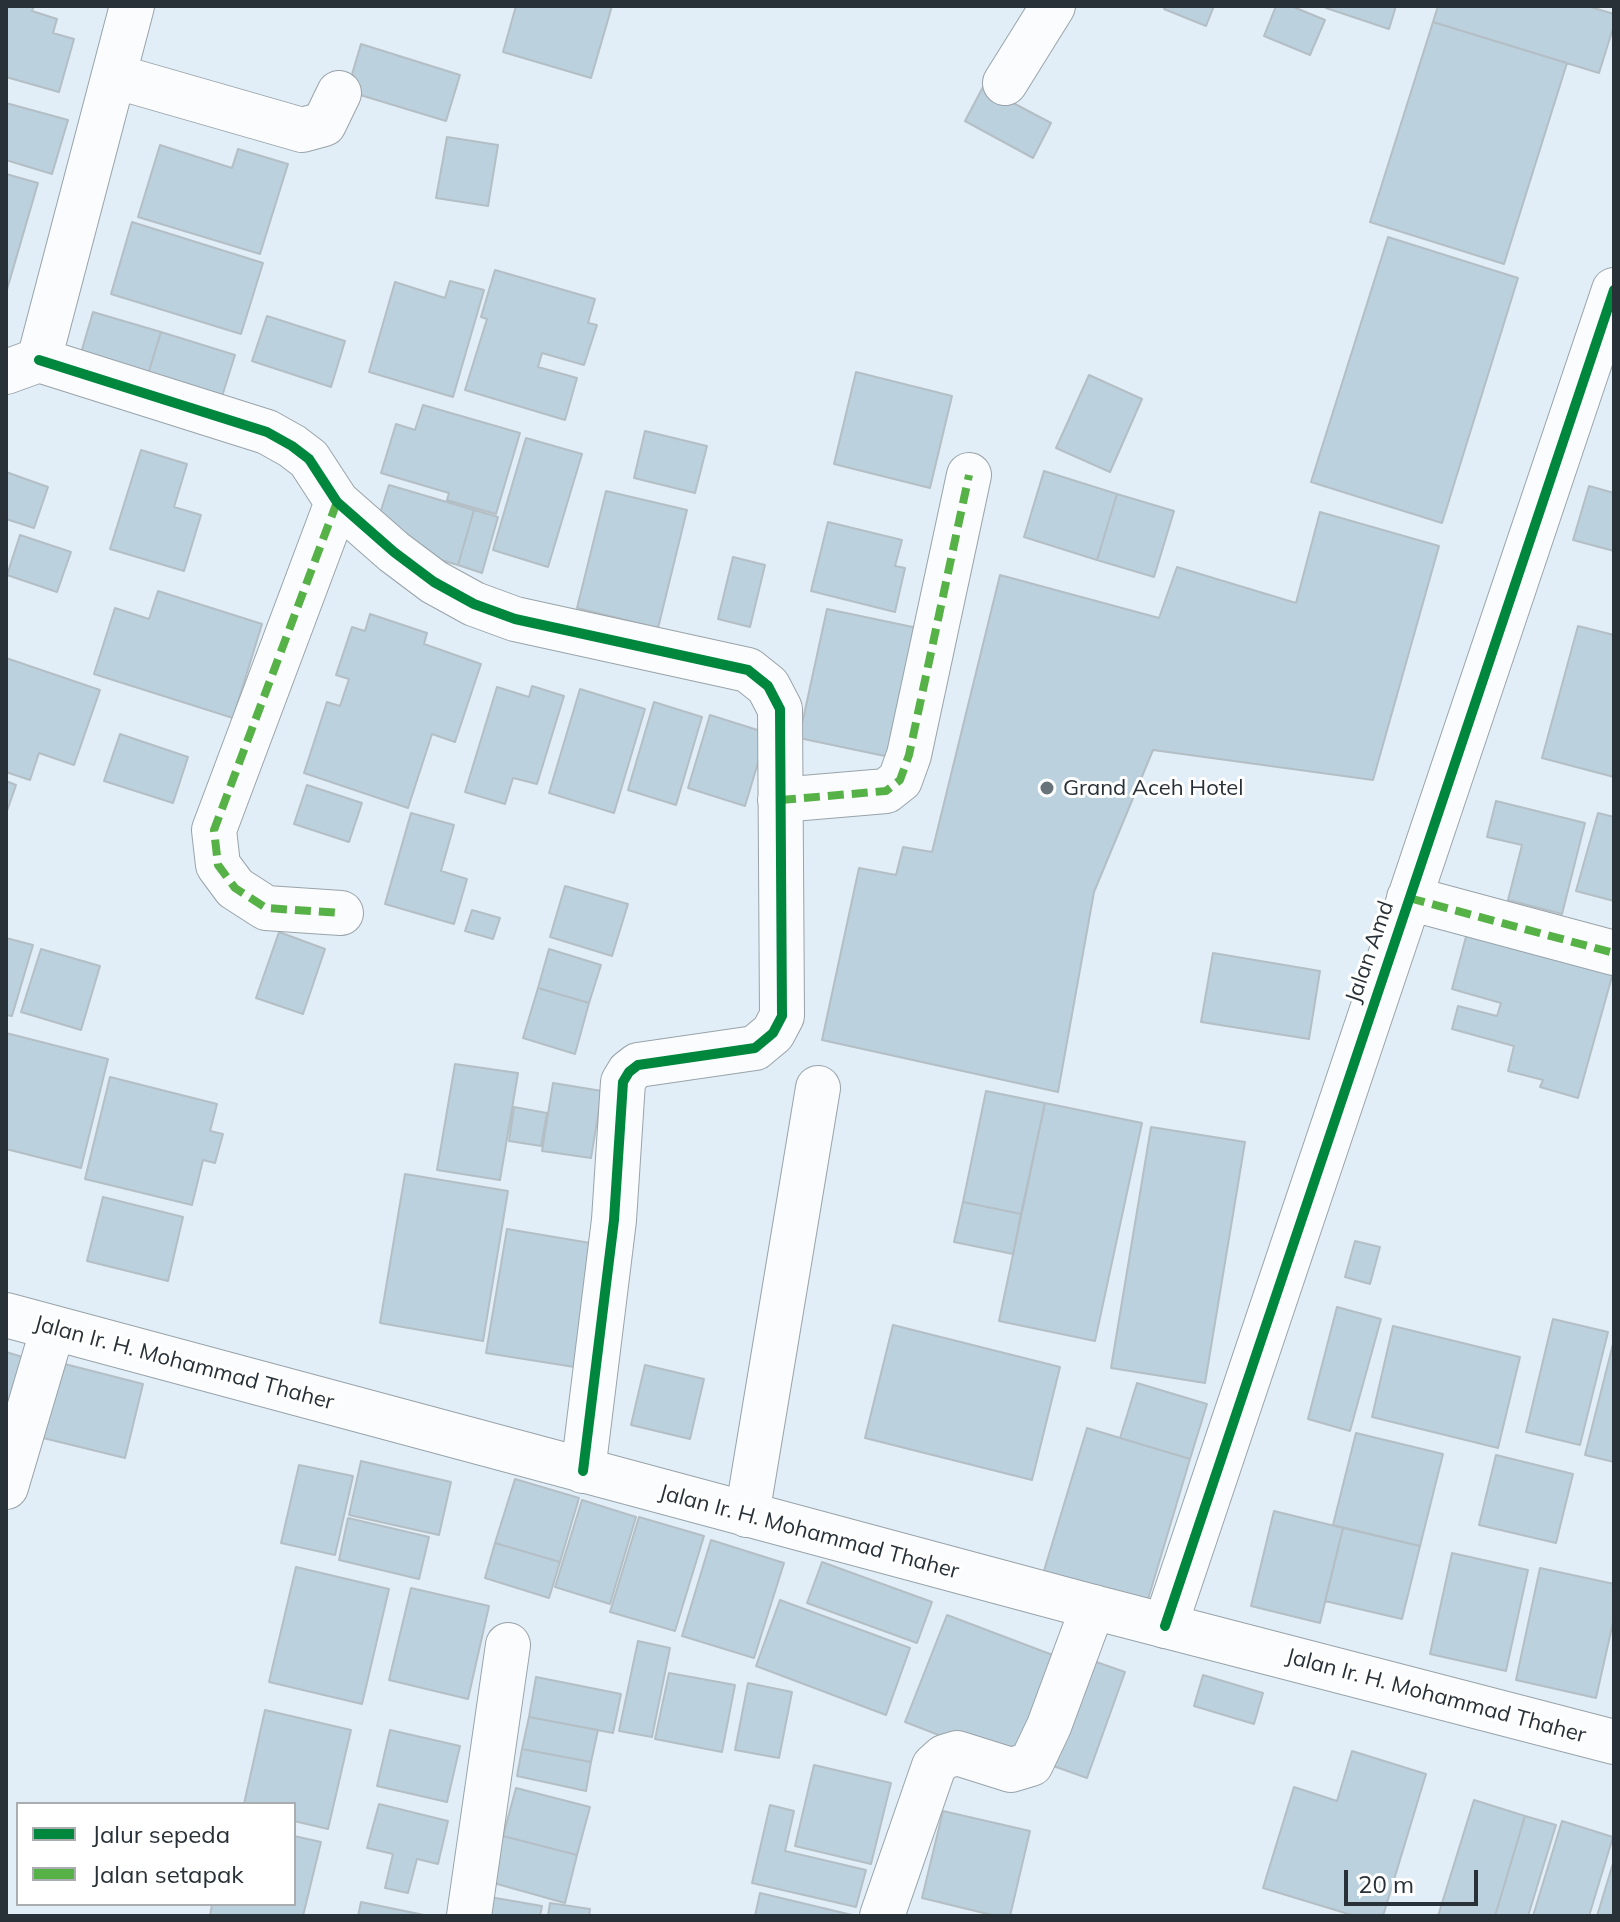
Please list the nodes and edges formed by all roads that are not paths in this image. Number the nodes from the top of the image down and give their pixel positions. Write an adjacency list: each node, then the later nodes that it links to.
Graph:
1 (132, 6): 3 (street)
2 (1053, 6): 4 (street)
3 (114, 76): 5 (street); 8 (street)
4 (1005, 83)
5 (339, 93)
6 (1614, 290): 7 (street, Jalan Amd)
7 (1604, 352): 12 (street, Jalan Amd)
8 (22, 366): 10 (street)
9 (969, 475): 11 (street)
10 (337, 502): 11 (street); 13 (street)
11 (780, 800): 18 (street)
12 (1409, 898): 14 (street); 22 (street, Jalan Amd)
13 (341, 913)
14 (1614, 953)
15 (818, 1088): 20 (street)
16 (6, 1315): 17 (street, Jalan Ir. H. Mohammad Thaher)
17 (53, 1328): 18 (street, Jalan Ir. H. Mohammad Thaher); 19 (street)
18 (583, 1471): 20 (street, Jalan Ir. H. Mohammad Thaher)
19 (6, 1487)
20 (747, 1515): 21 (street, Jalan Ir. H. Mohammad Thaher)
21 (1093, 1607): 22 (street, Jalan Ir. H. Mohammad Thaher); 26 (street)
22 (1165, 1626): 24 (street, Jalan Ir. H. Mohammad Thaher)
23 (508, 1645): 25 (street)
24 (1614, 1742)
25 (469, 1916)
26 (882, 1916)

